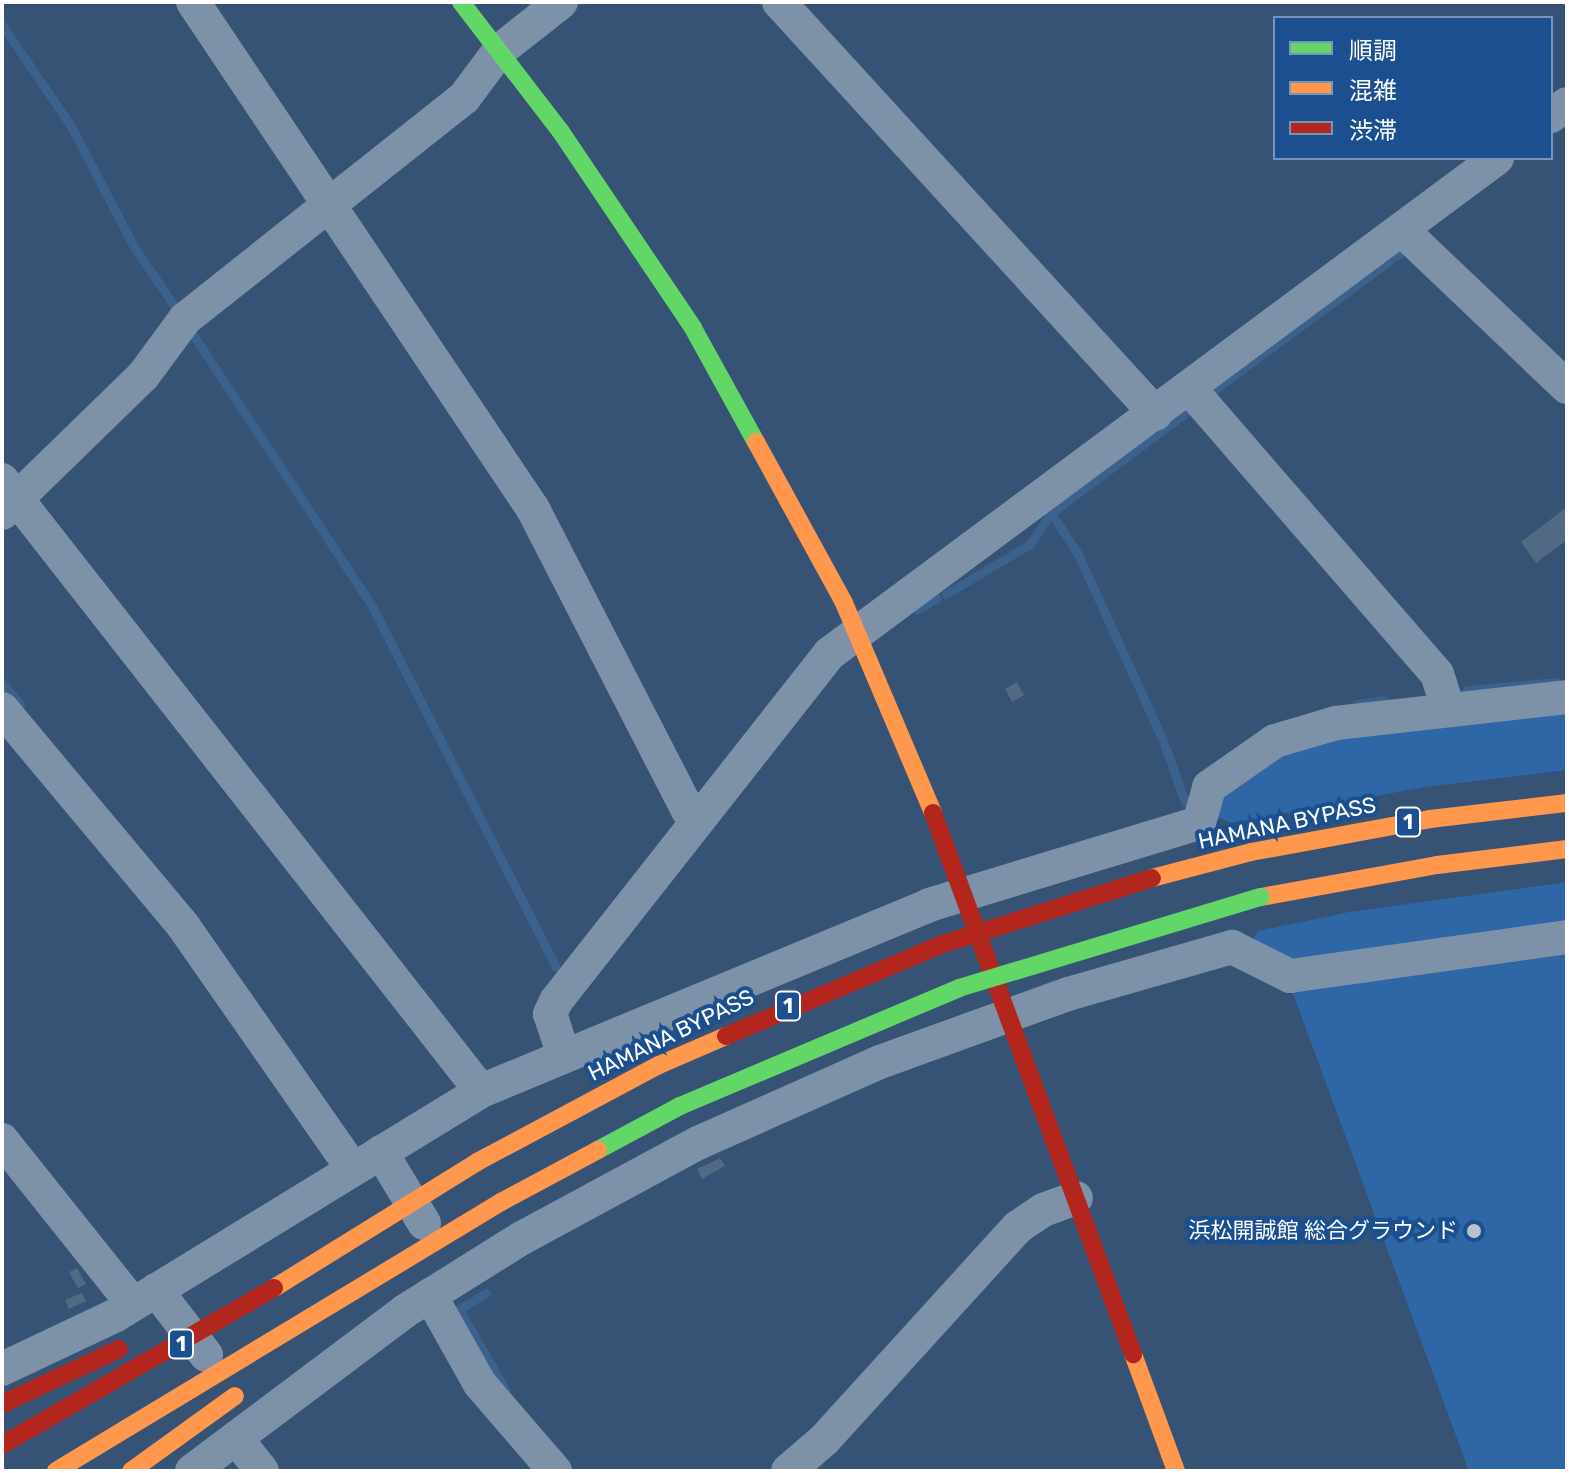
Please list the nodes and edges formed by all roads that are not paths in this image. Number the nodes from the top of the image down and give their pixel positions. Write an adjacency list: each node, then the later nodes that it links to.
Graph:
1 (193, 2): 7 (street)
2 (461, 2): 5 (main road)
3 (561, 2): 5 (street)
4 (779, 2): 11 (street)
5 (499, 51): 7 (street); 13 (main road)
6 (1494, 160): 8 (street)
7 (330, 203): 12 (street); 18 (street)
8 (1402, 230): 9 (street); 10 (street)
9 (1567, 387)
10 (1190, 389): 11 (street); 15 (street)
11 (1156, 414): 13 (street)
12 (7, 498): 26 (street)
13 (857, 632): 18 (street); 21 (main road)
14 (1567, 697): 15 (street)
15 (1448, 708): 19 (street)
16 (2, 709): 28 (street)
17 (1567, 803): 30 (main road, HAMANA BYPASS / 1, bridge)
18 (699, 818): 25 (street)
19 (1199, 823): 21 (street); 23 (street)
20 (1567, 849): 31 (main road, 1, bridge)
21 (964, 893): 24 (main road); 25 (street)
22 (1567, 937): 23 (street)
23 (1232, 947): 24 (street)
24 (1008, 1014): 29 (main road); 32 (street)
25 (564, 1056): 26 (street)
26 (481, 1091): 28 (street)
27 (2, 1140): 34 (street)
28 (367, 1161): 32 (street); 34 (street)
29 (1076, 1198): 50 (street); 51 (main road)
30 (358, 1236): 35 (main road, bridge); 44 (main road, HAMANA BYPASS / 1, bridge)
31 (382, 1275): 39 (main road, bridge); 45 (main road, 1, bridge)
32 (458, 1277): 33 (street)
33 (430, 1295): 43 (street); 49 (street)
34 (144, 1297): 40 (street); 43 (street)
35 (218, 1298)
36 (191, 1311): 37 (main road)
37 (155, 1330)
38 (131, 1343): 42 (main road, bridge)
39 (287, 1354)
40 (2, 1369)
41 (251, 1384): 46 (main road, bridge)
42 (2, 1404)
43 (247, 1430): 47 (street); 48 (street)
44 (2, 1445)
45 (56, 1471)
46 (131, 1471)
47 (192, 1471)
48 (262, 1471)
49 (555, 1471)
50 (788, 1471)
51 (1176, 1471)

